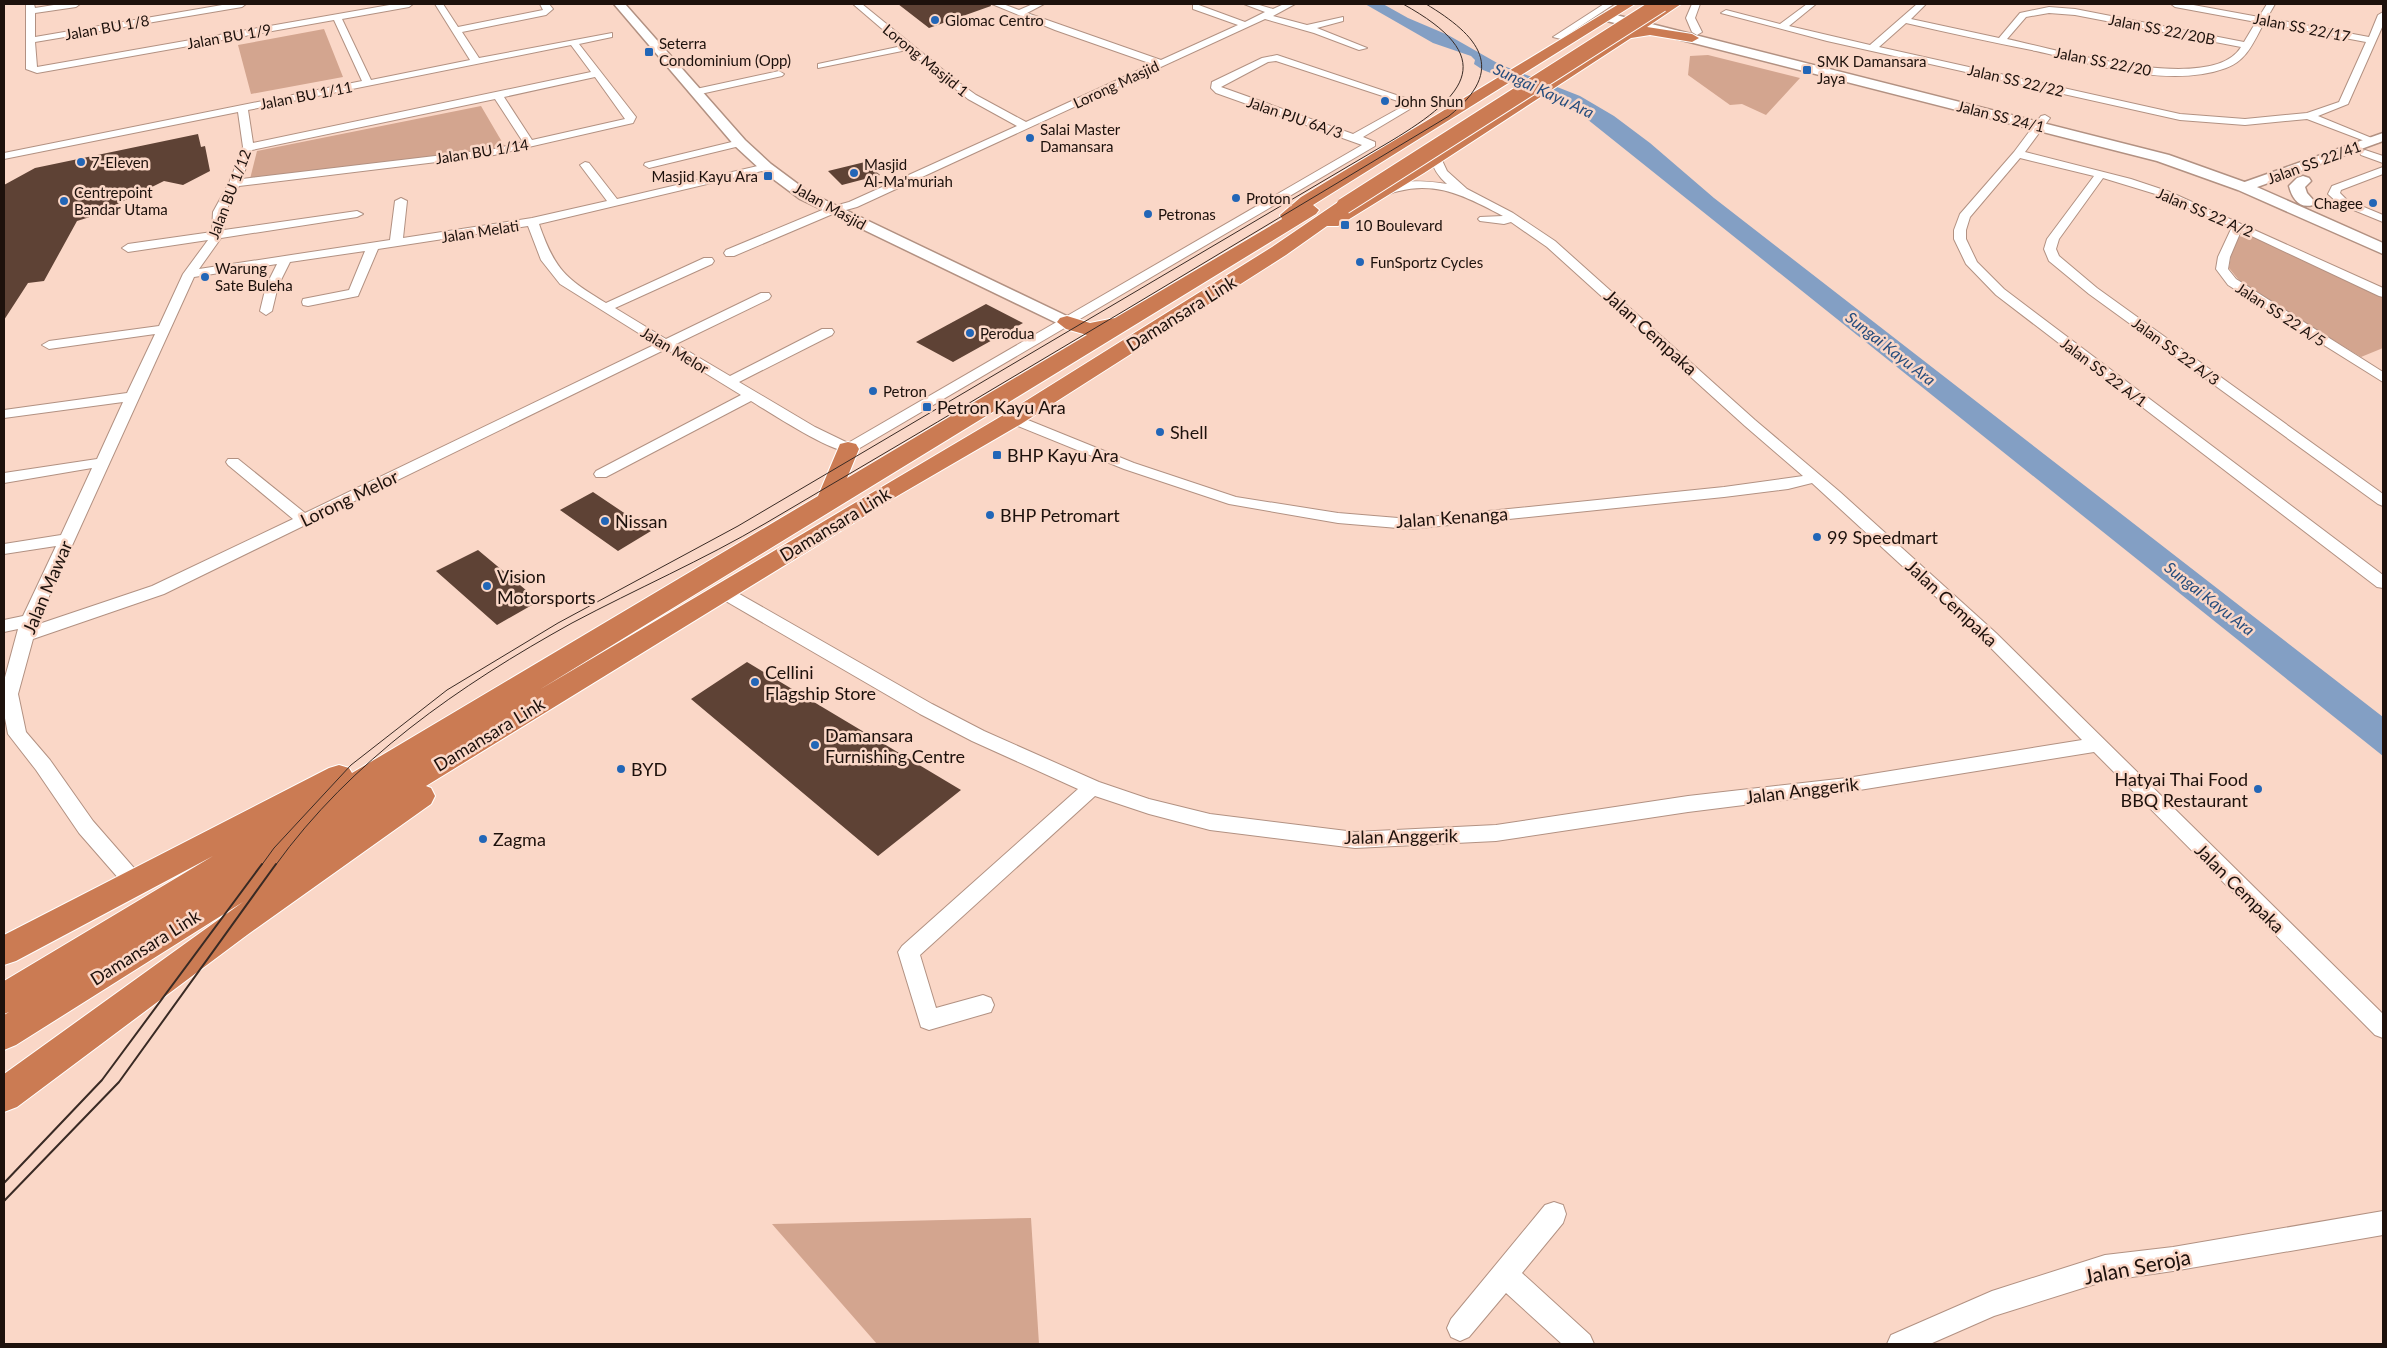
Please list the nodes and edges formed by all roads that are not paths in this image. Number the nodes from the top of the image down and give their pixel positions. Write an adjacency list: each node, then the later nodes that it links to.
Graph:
1 (76, 4): 21 (street)
2 (242, 4): 42 (street, Jalan BU 1/8)
3 (409, 4): 28 (street, Jalan BU 1/9)
4 (439, 4): 36 (street)
5 (544, 4): 36 (street)
6 (619, 4): 57 (street, Jalan Masjid)
7 (857, 4): 48 (street, Lorong Masjid 1)
8 (996, 4): 24 (street)
9 (1040, 4): 24 (street)
10 (1236, 4): 11 (street)
11 (1247, 4): 26 (street)
12 (1291, 4): 26 (street, Lorong Masjid)
13 (1628, 4): 23 (highway)
14 (1642, 4): 86 (highway, Damansara Link)
15 (1696, 4): 38 (street)
16 (1812, 4): 34 (street)
17 (1922, 4): 30 (street)
18 (2175, 4): 31 (street, Jalan SS 22/17)
19 (2271, 4): 31 (street, Jalan SS 22/20)
20 (1667, 5): 32 (highway); 38 (highway); 86 (highway, Damansara Link, bridge)
21 (31, 7): 42 (street)
22 (1196, 7): 33 (street)
23 (1611, 11): 32 (main road, Jalan SS 24/1); 37 (highway); 41 (street)
24 (1018, 12): 52 (street)
25 (1726, 13): 34 (street, Jalan SS 22/22)
26 (1268, 14): 33 (street, Lorong Masjid); 35 (street)
27 (2383, 14): 43 (street, Jalan SS 22/22)
28 (337, 17): 42 (street, Jalan BU 1/9); 56 (street)
29 (1340, 19): 35 (street)
30 (1904, 20): 44 (street, Jalan SS 22/20); 50 (street)
31 (2261, 20): 43 (street, Jalan SS 22/17); 47 (street, Jalan SS 22/20)
32 (1643, 22): 38 (main road, Jalan SS 24/1); 39 (highway)
33 (1246, 25): 52 (street, Lorong Masjid)
34 (1782, 27): 50 (street, Jalan SS 22/22)
35 (1307, 28): 49 (street)
36 (456, 30): 51 (street)
37 (1584, 31): 46 (highway); 96 (highway)
38 (1691, 33): 39 (highway); 61 (main road, Jalan SS 24/1)
39 (1625, 34): 46 (highway)
40 (609, 35): 45 (street, Jalan BU 1/11)
41 (1558, 37)
42 (32, 40)
43 (2370, 40): 60 (street, Jalan SS 22/22)
44 (2000, 41): 47 (street, Jalan SS 22/20); 47 (street, Jalan SS 22/20B)
45 (572, 42): 51 (street, Jalan BU 1/11); 54 (street, Jalan BU 1/14)
46 (1612, 42): 71 (highway)
47 (2247, 45)
48 (908, 46): 53 (street); 62 (street, Lorong Masjid 1)
49 (1362, 48)
50 (1872, 48): 60 (street, Jalan SS 22/22)
51 (476, 61): 56 (street, Jalan BU 1/11)
52 (1162, 64): 62 (street, Lorong Masjid)
53 (820, 66)
54 (597, 74): 58 (street); 66 (street, Jalan BU 1/14)
55 (779, 74): 57 (street)
56 (368, 83): 59 (street, Jalan BU 1/11)
57 (696, 92): 65 (street, Jalan Masjid)
58 (498, 96): 66 (street); 67 (street)
59 (242, 108): 67 (street, Jalan BU 1/12); 70 (street, Jalan BU 1/11)
60 (2308, 116): 64 (street, Jalan SS 22/22)
61 (2042, 122): 69 (street, Jalan SS 22 A/1); 80 (main road, Jalan SS 24/1)
62 (1026, 126): 87 (street, Lorong Masjid)
63 (1354, 138): 63 (street, Jalan PJU 6A/3); 112 (street, Jalan PJU 6A/3)
64 (2380, 142): 68 (street, Jalan SS 22/41); 80 (street, Jalan SS 22/41)
65 (740, 143): 74 (street); 75 (street, Jalan Masjid)
66 (529, 144): 79 (street, Jalan BU 1/14)
67 (248, 147): 79 (street, Jalan BU 1/12)
68 (2365, 153): 72 (street); 78 (street, Jalan SS 22/41)
69 (2018, 154): 77 (street, Jalan SS 22 A/2); 134 (street, Jalan SS 22 A/1)
70 (4, 156)
71 (1436, 158): 81 (street, Jalan Cempaka); 82 (highway)
72 (2383, 160)
73 (585, 165): 85 (street)
74 (649, 165)
75 (766, 167): 85 (street, Jalan Melati); 87 (street, Jalan Masjid)
76 (2383, 170): 90 (street)
77 (2101, 174): 93 (street, Jalan SS 22 A/2); 130 (street, Jalan SS 22 A/3)
78 (2303, 181): 80 (street, Jalan SS 22/41); 84 (main road)
79 (235, 184): 94 (street, Jalan BU 1/12)
80 (2261, 188): 84 (main road, Jalan SS 24/1); 100 (main road, Jalan SS 24/1)
81 (1468, 193): 82 (street, Jalan Cempaka); 91 (street, Jalan Cempaka)
82 (1380, 194): 101 (highway)
83 (401, 201): 97 (street)
84 (2307, 202): 95 (main road, Jalan SS 24/1)
85 (614, 203): 92 (street, Jalan Melati)
86 (1337, 203): 96 (highway, Damansara Link); 101 (highway, Damansara Link)
87 (831, 210): 102 (street, Lorong Masjid); 112 (street, Jalan Masjid)
88 (357, 214): 94 (street)
89 (1484, 218): 91 (street)
90 (2383, 219)
91 (1505, 221): 128 (street, Jalan Cempaka)
92 (532, 222): 97 (street, Jalan Melati); 109 (street, Jalan Melor)
93 (2238, 226): 106 (street, Jalan SS 22 A/2); 117 (street, Jalan SS 22 A/5)
94 (218, 234): 99 (street); 105 (street, Jalan BU 1/12)
95 (2383, 235)
96 (1261, 238): 110 (highway, Damansara Link)
97 (396, 243): 98 (street, Jalan Melati)
98 (373, 246): 103 (street, Jalan Melati); 108 (street)
99 (128, 248)
100 (2383, 248)
101 (1280, 251): 122 (highway, Damansara Link)
102 (730, 253)
103 (286, 259): 105 (street, Jalan Melati); 111 (street)
104 (708, 261): 109 (street)
105 (189, 274): 113 (street, Jalan Mawar)
106 (2383, 293)
107 (764, 296): 115 (street, Lorong Melor)
108 (308, 302)
109 (605, 308): 115 (street, Jalan Melor)
110 (1146, 308): 112 (highway); 129 (highway, Damansara Link)
111 (266, 311)
112 (1067, 322): 123 (street)
113 (164, 329): 116 (street); 120 (street, Jalan Mawar)
114 (827, 332): 118 (street)
115 (664, 344): 118 (street, Jalan Melor); 131 (street, Lorong Melor)
116 (49, 345)
117 (2383, 378)
118 (730, 382): 119 (street, Jalan Melor)
119 (752, 395): 123 (street, Jalan Melor); 126 (street)
120 (133, 396): 121 (street); 124 (street, Jalan Mawar)
121 (4, 414)
122 (1013, 419): 128 (street, Jalan Kenanga); 135 (highway, Damansara Link)
123 (848, 449): 129 (highway)
124 (102, 462): 127 (street); 132 (street, Jalan Mawar)
125 (234, 462): 131 (street)
126 (601, 474)
127 (4, 478)
128 (1814, 478): 141 (street, Jalan Cempaka)
129 (828, 501): 138 (highway, Damansara Link)
130 (2383, 501)
131 (304, 520): 137 (street, Lorong Melor)
132 (67, 539): 133 (street); 137 (street, Jalan Mawar)
133 (4, 549)
134 (2383, 583)
135 (723, 592): 140 (highway, Damansara Link); 142 (street, Jalan Anggerik)
136 (4, 626): 137 (street, Lorong Melor)
137 (27, 628): 139 (street, Jalan Mawar)
138 (531, 680): 143 (highway); 145 (highway, Damansara Link)
139 (7, 694): 143 (street, Jalan Mawar)
140 (499, 726): 148 (highway, Damansara Link); 149 (highway)
141 (2096, 745): 142 (street, Jalan Anggerik); 147 (street, Jalan Cempaka)
142 (1092, 787): 146 (street)
143 (134, 882): 144 (highway)
144 (4, 951)
145 (4, 999)
146 (983, 1005)
147 (2383, 1028)
148 (4, 1034)
149 (4, 1095)
150 (1554, 1214): 152 (street)
151 (2383, 1223): 155 (street, Jalan Seroja)
152 (1504, 1274): 153 (street); 154 (street)
153 (1460, 1328)
154 (1581, 1344)
155 (1900, 1344)

